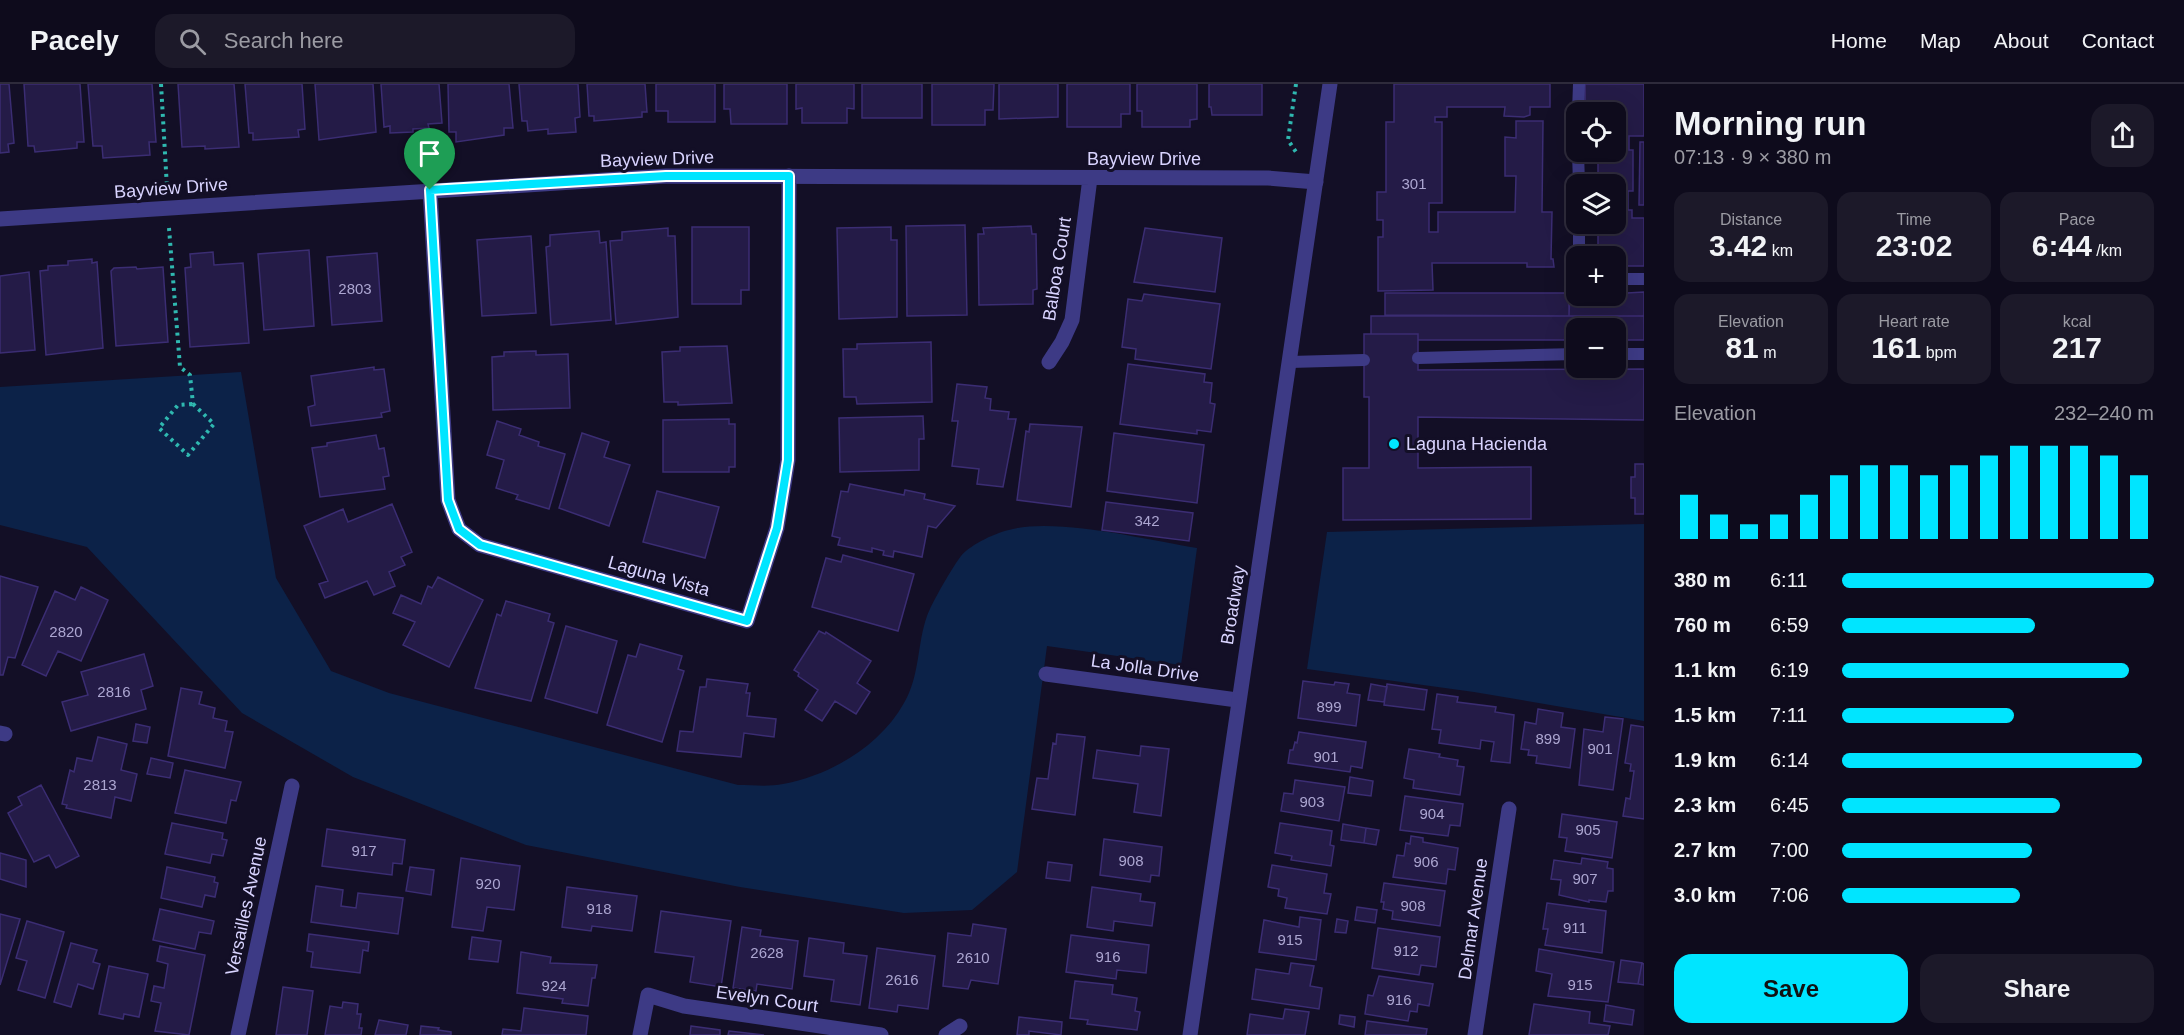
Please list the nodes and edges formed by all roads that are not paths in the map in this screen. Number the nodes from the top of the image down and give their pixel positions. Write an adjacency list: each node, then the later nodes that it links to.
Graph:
1 (1330, 84): 6 (street, Broadway)
2 (1579, 84): 3 (lane)
3 (1578, 102)
4 (789, 176): 5 (street, Bayview Drive); 7 (street, Bayview Drive); 7 (street, Laguna Vista)
5 (1090, 178): 6 (street, Bayview Drive); 16 (street, Balboa Court)
6 (1316, 182): 17 (street, Broadway)
7 (430, 190): 8 (street, Bayview Drive)
8 (0, 219)
9 (1626, 279): 10 (lane)
10 (1644, 279)
11 (1566, 354): 14 (lane)
12 (1626, 354): 13 (lane)
13 (1644, 354)
14 (1418, 358)
15 (1364, 360): 17 (lane)
16 (1048, 362)
17 (1290, 362): 19 (street, Broadway)
18 (1046, 674): 19 (street, La Jolla Drive)
19 (1237, 700): 27 (street, Broadway)
20 (292, 786): 23 (street, Versailles Avenue)
21 (1509, 809): 28 (street, Delmar Avenue)
22 (960, 1026): 26 (street)
23 (237, 1035)
24 (640, 1035): 25 (street, Evelyn Court)
25 (881, 1035)
26 (946, 1035)
27 (1190, 1035)
28 (1475, 1035)

